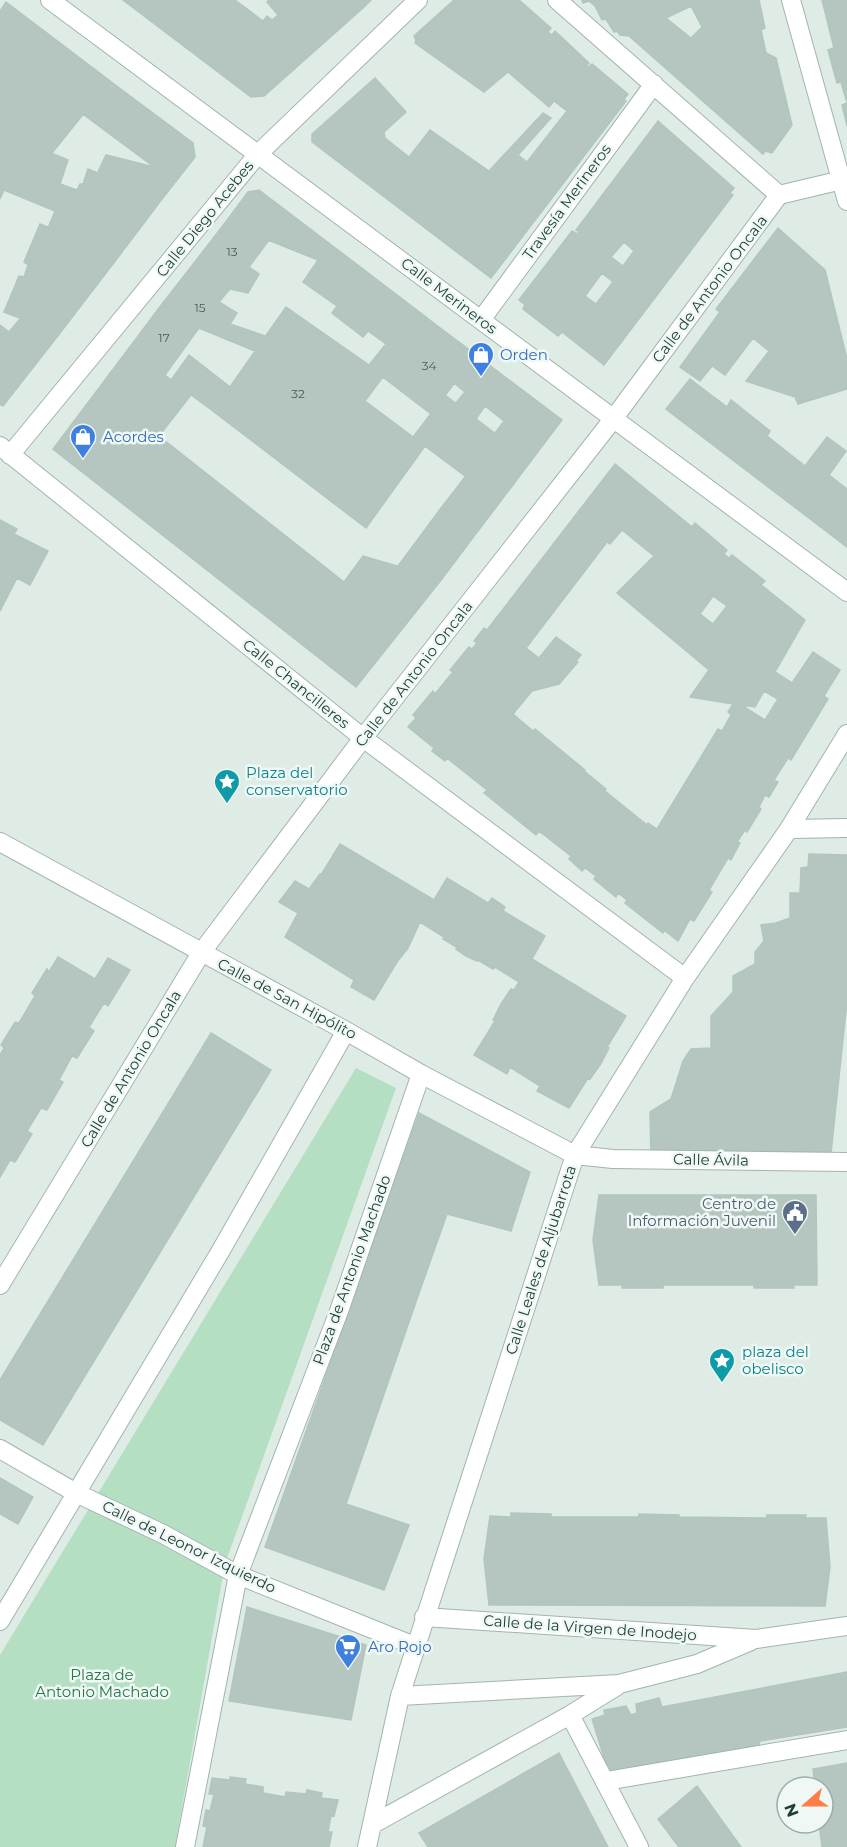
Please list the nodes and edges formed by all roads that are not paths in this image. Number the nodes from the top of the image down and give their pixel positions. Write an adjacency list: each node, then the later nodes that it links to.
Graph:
1 (50, 0): 6 (street, Calle Merineros)
2 (418, 0): 6 (street, Calle Diego Acebes)
3 (557, 0): 5 (street)
4 (790, 0): 7 (street)
5 (654, 84): 8 (street); 10 (street, Travesía Merineros)
6 (258, 154): 10 (street, Calle Merineros); 12 (street, Calle Diego Acebes)
7 (842, 180): 8 (street); 9 (street)
8 (779, 195): 11 (street, Calle de Antonio Oncala)
9 (847, 201)
10 (481, 320): 11 (street, Calle Merineros)
11 (614, 418): 13 (street, Calle Merineros); 15 (street, Calle de Antonio Oncala)
12 (5, 450): 15 (street, Calle Chancilleres)
13 (847, 592)
14 (847, 734): 17 (street, Calle Leales de Aljubarrota)
15 (363, 738): 19 (street, Calle de Antonio Oncala); 20 (street, Calle Chancilleres)
16 (847, 828): 17 (street)
17 (789, 829): 20 (street, Calle Leales de Aljubarrota)
18 (0, 842): 19 (street, Calle de San Hipólito)
19 (201, 953): 21 (street, Calle de San Hipólito); 25 (street, Calle de Antonio Oncala)
20 (685, 978): 23 (street, Calle Leales de Aljubarrota)
21 (346, 1031): 22 (street, Calle de San Hipólito); 27 (street)
22 (421, 1074): 23 (street, Calle de San Hipólito); 28 (street, Plaza de Antonio Machado)
23 (575, 1155): 24 (street, Calle Ávila); 29 (street, Calle Leales de Aljubarrota)
24 (847, 1162)
25 (0, 1285)
26 (0, 1449): 27 (street, Calle de Leonor Izquierdo)
27 (76, 1493): 28 (street, Calle de Leonor Izquierdo); 30 (street)
28 (238, 1575): 33 (street, Calle de Leonor Izquierdo); 40 (street, Plaza de Antonio Machado)
29 (424, 1617): 32 (street, Calle de la Virgen de Inodejo); 33 (street, Calle Leales de Aljubarrota)
30 (0, 1621)
31 (847, 1626): 32 (street, Calle de la Virgen de Inodejo)
32 (756, 1639): 34 (street, Calle de la Virgen de Inodejo)
33 (417, 1647): 35 (street, Calle Leales de Aljubarrota)
34 (619, 1684): 35 (street, Calle de la Virgen de Inodejo); 36 (street, Calle de la Virgen de Inodejo)
35 (400, 1696): 39 (street, Calle Leales de Aljubarrota)
36 (570, 1714): 38 (street); 39 (street, Calle de la Virgen de Inodejo)
37 (847, 1740): 38 (street)
38 (606, 1781): 42 (street)
39 (373, 1824): 41 (street, Calle Leales de Aljubarrota)
40 (185, 1847)
41 (367, 1847)
42 (639, 1847)

